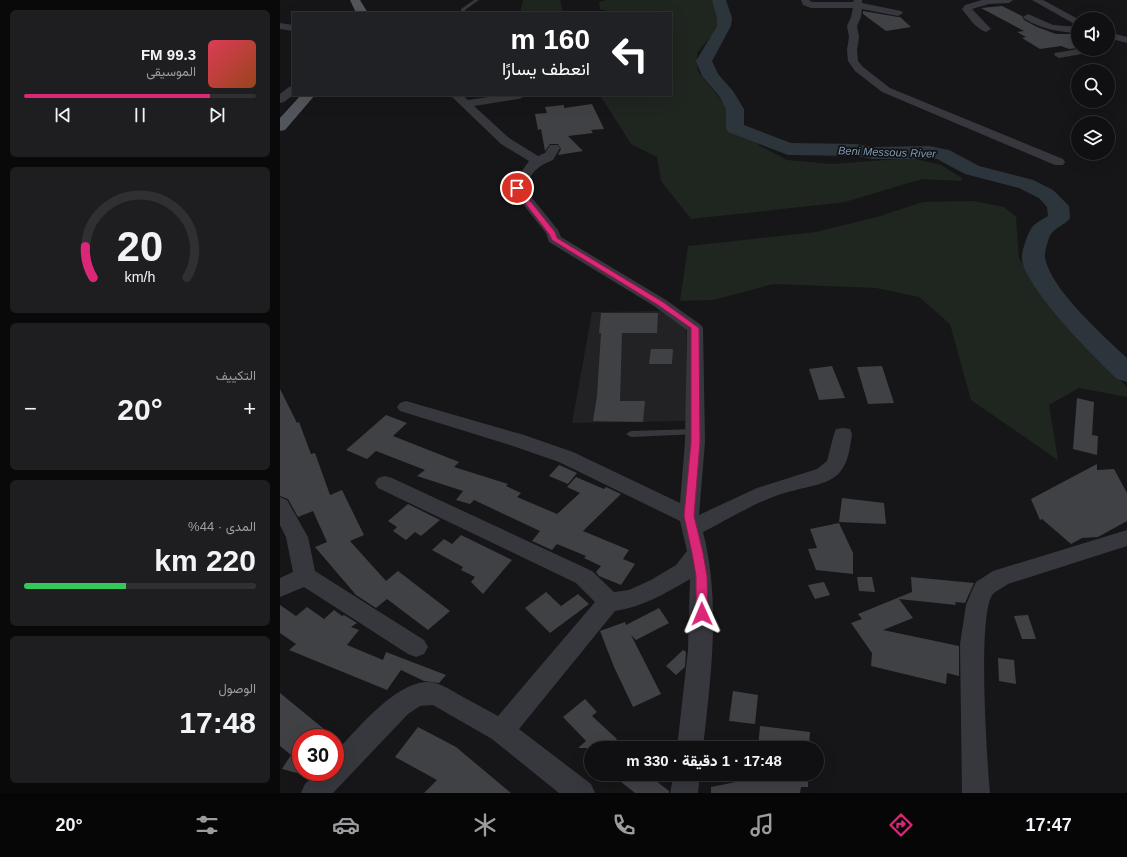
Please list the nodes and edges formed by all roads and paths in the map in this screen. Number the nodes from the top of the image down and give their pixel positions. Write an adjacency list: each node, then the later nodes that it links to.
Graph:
1 (343, 0): 8 (main road)
2 (355, 0): 9 (main road)
3 (477, 0): 10 (lane)
4 (805, 0): 7 (street)
5 (1009, 0): 16 (street)
6 (1036, 0): 13 (street)
7 (858, 3): 11 (street); 32 (street)
8 (349, 12)
9 (361, 12)
10 (463, 12)
11 (898, 13)
12 (1028, 17): 17 (street)
13 (1071, 19)
14 (280, 26): 15 (street)
15 (292, 28)
16 (986, 29)
17 (1071, 29)
18 (1115, 38): 19 (street)
19 (1127, 42): 20 (street)
20 (1115, 45)
21 (1071, 52): 22 (street)
22 (1059, 54)
23 (287, 94): 28 (main road)
24 (307, 96): 29 (main road)
25 (457, 96): 27 (street)
26 (518, 96): 27 (street)
27 (465, 104): 31 (street)
28 (280, 112)
29 (280, 127)
30 (554, 148): 31 (street)
31 (537, 161): 34 (street)
32 (1059, 162)
33 (406, 407): 39 (street)
34 (695, 432): 35 (lane); 39 (street)
35 (631, 434)
36 (843, 434): 39 (street)
37 (385, 483): 44 (street)
38 (280, 505): 42 (street)
39 (691, 522): 41 (street)
40 (1127, 538): 52 (street)
41 (698, 553): 44 (street); 47 (street)
42 (305, 576): 43 (street); 45 (street)
43 (280, 588)
44 (609, 602): 46 (street)
45 (416, 648)
46 (501, 731): 49 (street); 50 (street)
47 (691, 741)
48 (686, 781): 51 (street)
49 (315, 793)
50 (581, 793)
51 (684, 793)
52 (976, 793)

